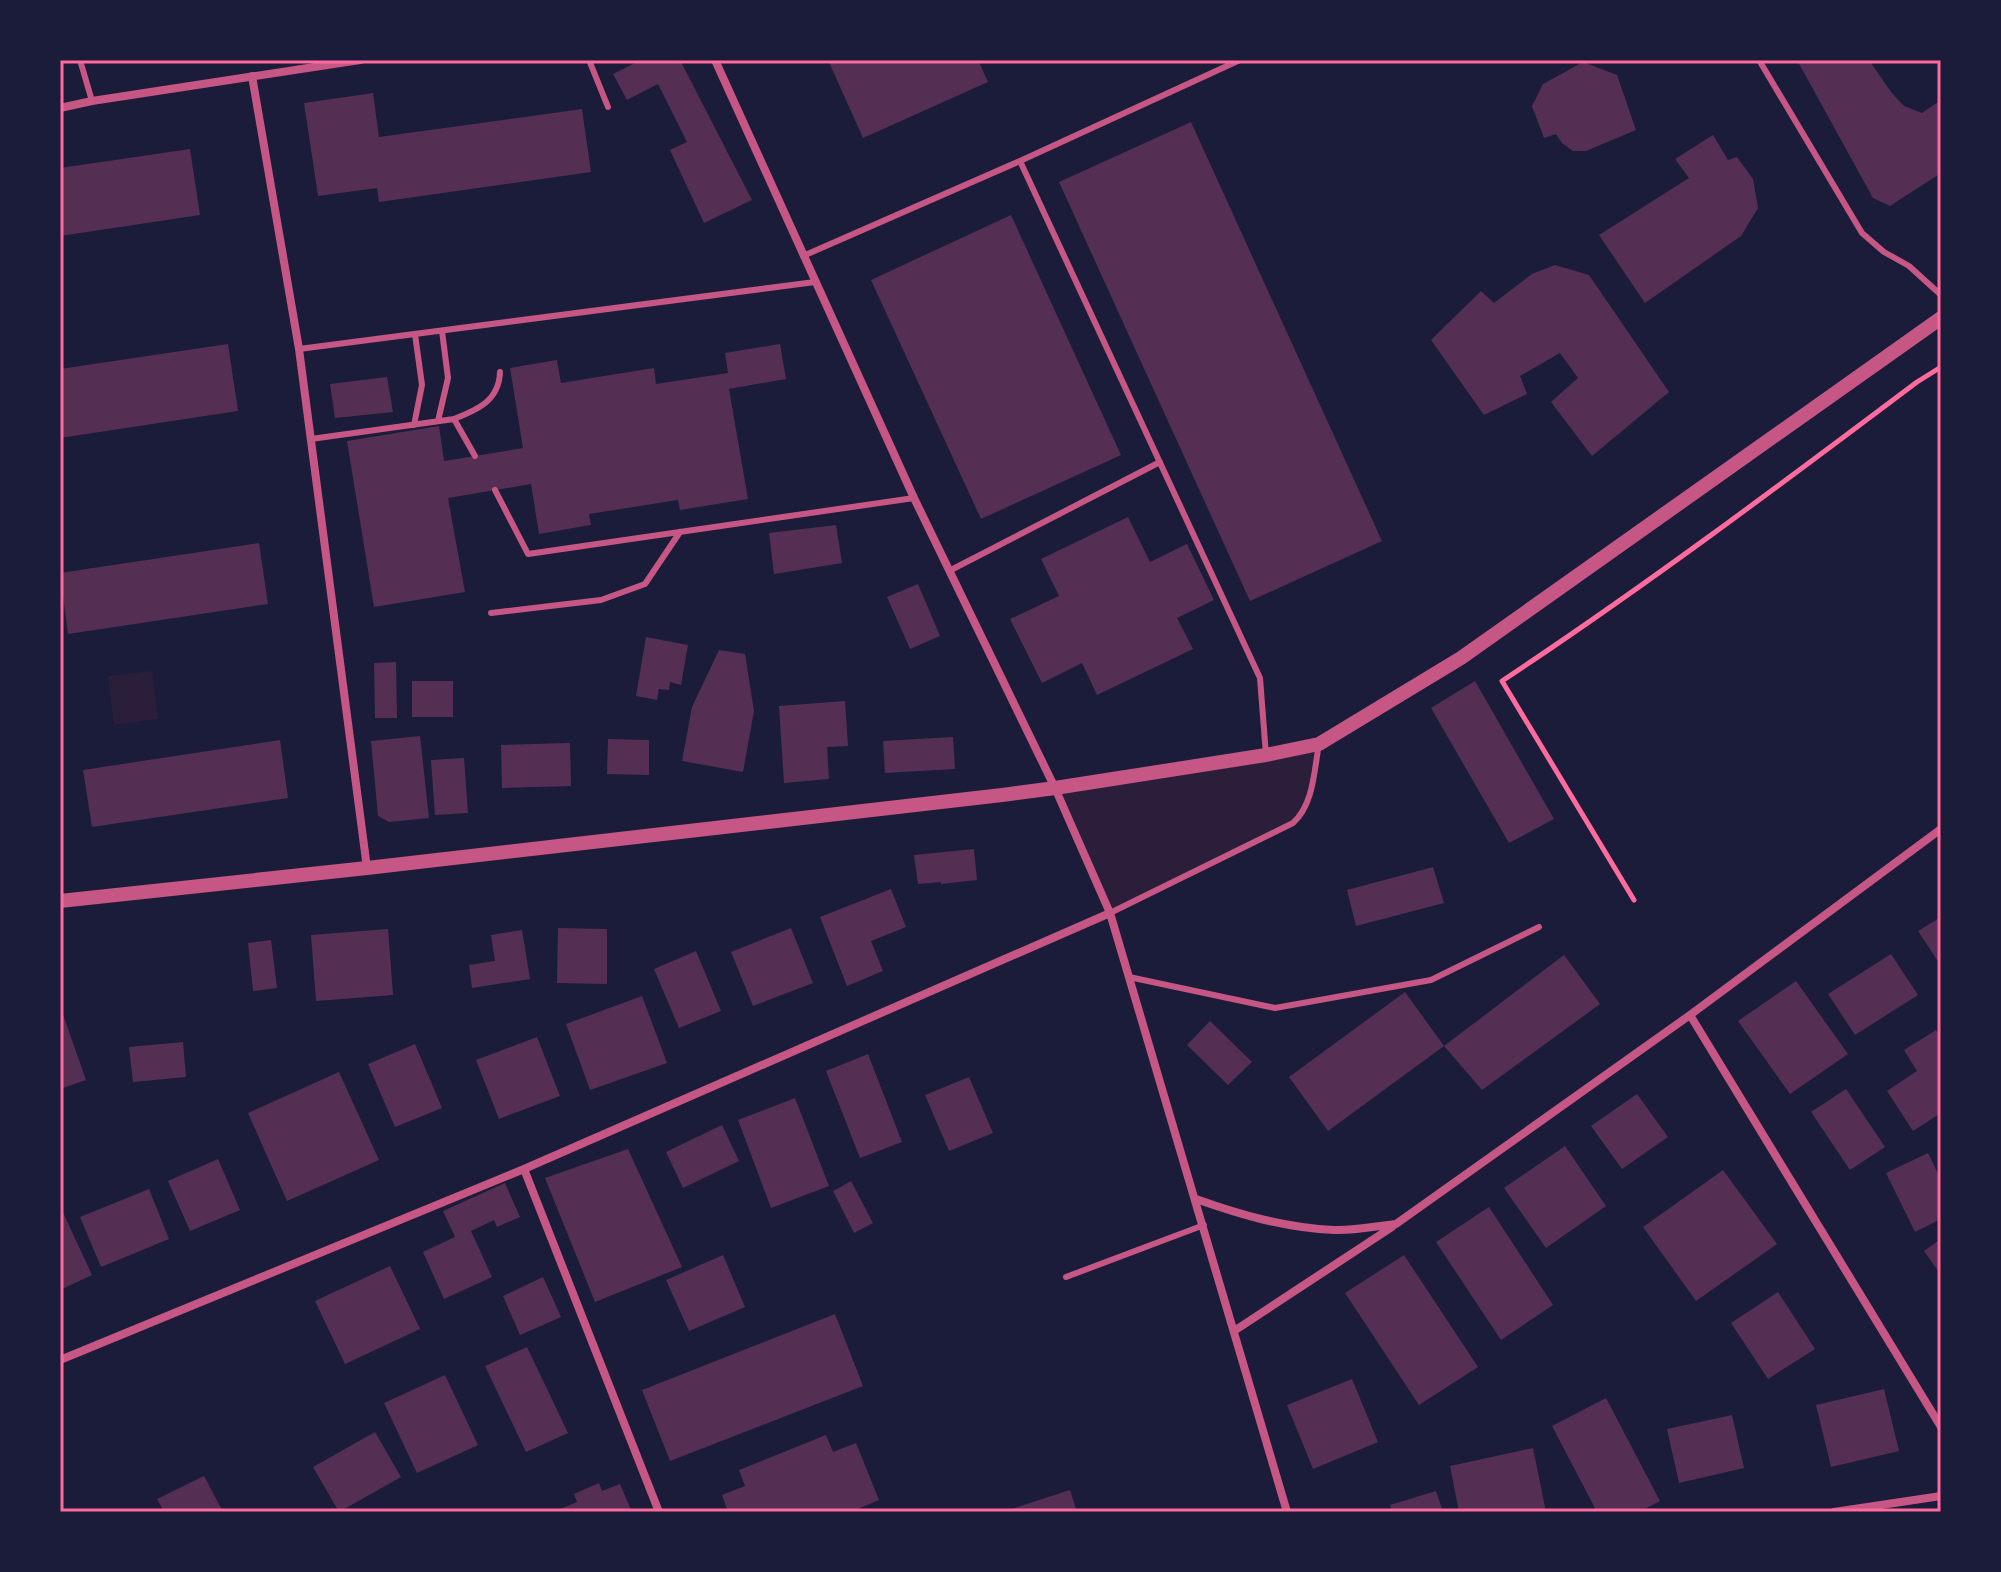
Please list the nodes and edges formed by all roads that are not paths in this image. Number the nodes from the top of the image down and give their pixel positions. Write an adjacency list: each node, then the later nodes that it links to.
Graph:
1 (80, 60): 8 (lane)
2 (360, 60): 7 (street)
3 (589, 60): 9 (lane)
4 (715, 60): 12 (street)
5 (1240, 60): 11 (lane)
6 (1759, 60): 14 (lane)
7 (252, 76): 8 (street); 18 (street)
8 (92, 101): 10 (street)
9 (608, 107)
10 (60, 108)
11 (1020, 161): 12 (lane); 25 (lane)
12 (803, 256): 13 (street)
13 (815, 282): 16 (lane); 27 (street)
14 (1941, 295)
15 (1941, 318): 31 (street)
16 (442, 331): 17 (lane); 21 (lane)
17 (415, 334): 18 (lane); 22 (lane)
18 (299, 349): 23 (street)
19 (500, 372): 20 (lane)
20 (454, 419): 21 (lane); 24 (lane)
21 (438, 421): 22 (lane)
22 (414, 425): 23 (lane)
23 (311, 439): 35 (street)
24 (475, 456)
25 (1160, 462): 29 (lane); 32 (lane)
26 (495, 490): 28 (lane)
27 (914, 498): 28 (lane); 29 (street)
28 (680, 532): 30 (lane)
29 (949, 571): 33 (street)
30 (491, 613)
31 (1319, 744): 32 (street); 37 (lane)
32 (1266, 755): 33 (street)
33 (1055, 788): 35 (street); 37 (street)
34 (1941, 829): 40 (street)
35 (367, 868): 36 (street)
36 (60, 901)
37 (1110, 913): 39 (street); 41 (street)
38 (1539, 927): 39 (lane)
39 (1129, 977): 42 (street)
40 (1690, 1015): 43 (street); 48 (street)
41 (524, 1169): 47 (street); 50 (street)
42 (1196, 1199): 43 (street); 44 (street)
43 (1396, 1224): 46 (street)
44 (1204, 1225): 45 (lane); 46 (street)
45 (1066, 1277)
46 (1234, 1331): 51 (street)
47 (60, 1360)
48 (1941, 1427)
49 (1941, 1496): 52 (street)
50 (659, 1512)
51 (1287, 1512)
52 (1834, 1512)

